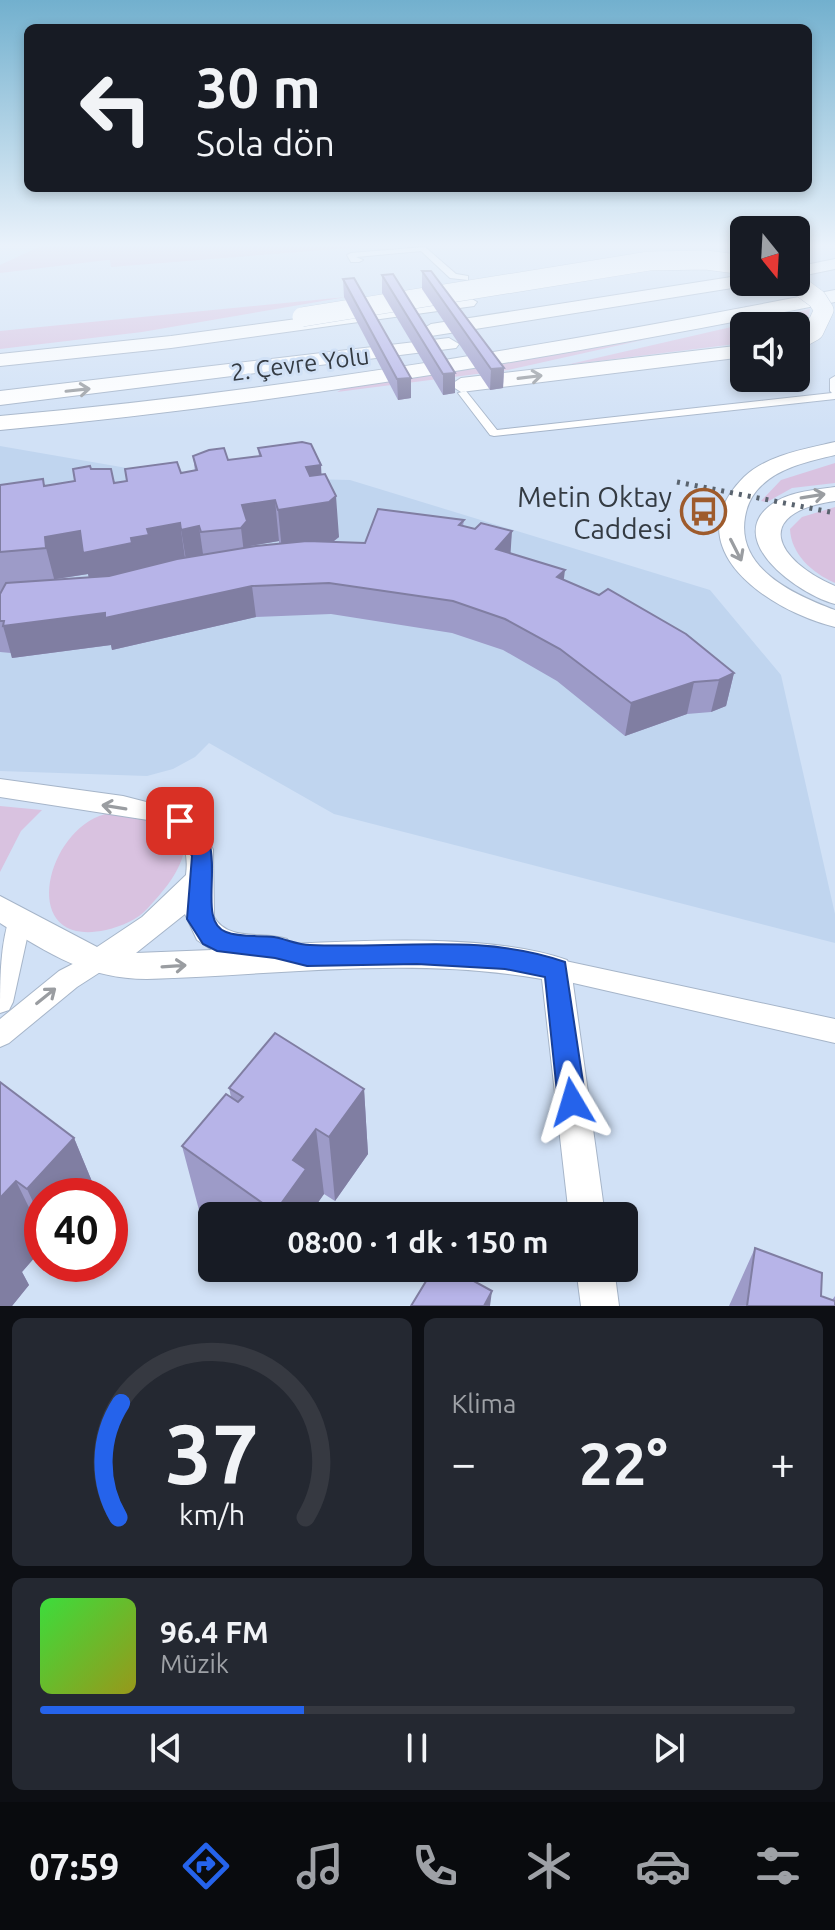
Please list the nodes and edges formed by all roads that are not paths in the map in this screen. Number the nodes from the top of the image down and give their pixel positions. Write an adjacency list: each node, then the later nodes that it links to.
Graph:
1 (358, 308): 10 (highway, bridge)
2 (492, 308): 10 (highway)
3 (544, 308): 12 (highway, 2. Çevre Yolu)
4 (685, 308): 15 (highway, 2. Çevre Yolu, one-way to 4)
5 (693, 308): 16 (highway)
6 (769, 308): 16 (highway)
7 (823, 308): 8 (highway, bridge)
8 (810, 333)
9 (730, 353): 17 (highway, one-way to 9)
10 (0, 358)
11 (835, 379): 14 (street)
12 (0, 380)
13 (463, 393): 14 (street)
14 (835, 394)
15 (0, 398)
16 (0, 422)
17 (0, 432)
18 (835, 448): 20 (main road)
19 (835, 455): 20 (main road)
20 (800, 457): 23 (main road, one-way to 23)
21 (835, 494): 22 (main road, one-way to 21)
22 (835, 596)
23 (835, 619)
24 (0, 788): 25 (street, one-way to 24)
25 (200, 879): 27 (street); 28 (street)
26 (10, 914): 28 (street); 30 (street)
27 (307, 956): 28 (street, one-way to 27); 29 (street)
28 (96, 962): 32 (street, one-way to 28)
29 (556, 969): 31 (street); 33 (street)
30 (0, 1002)
31 (835, 1031)
32 (0, 1035)
33 (585, 1202)
34 (597, 1282): 35 (street)
35 (600, 1306)

